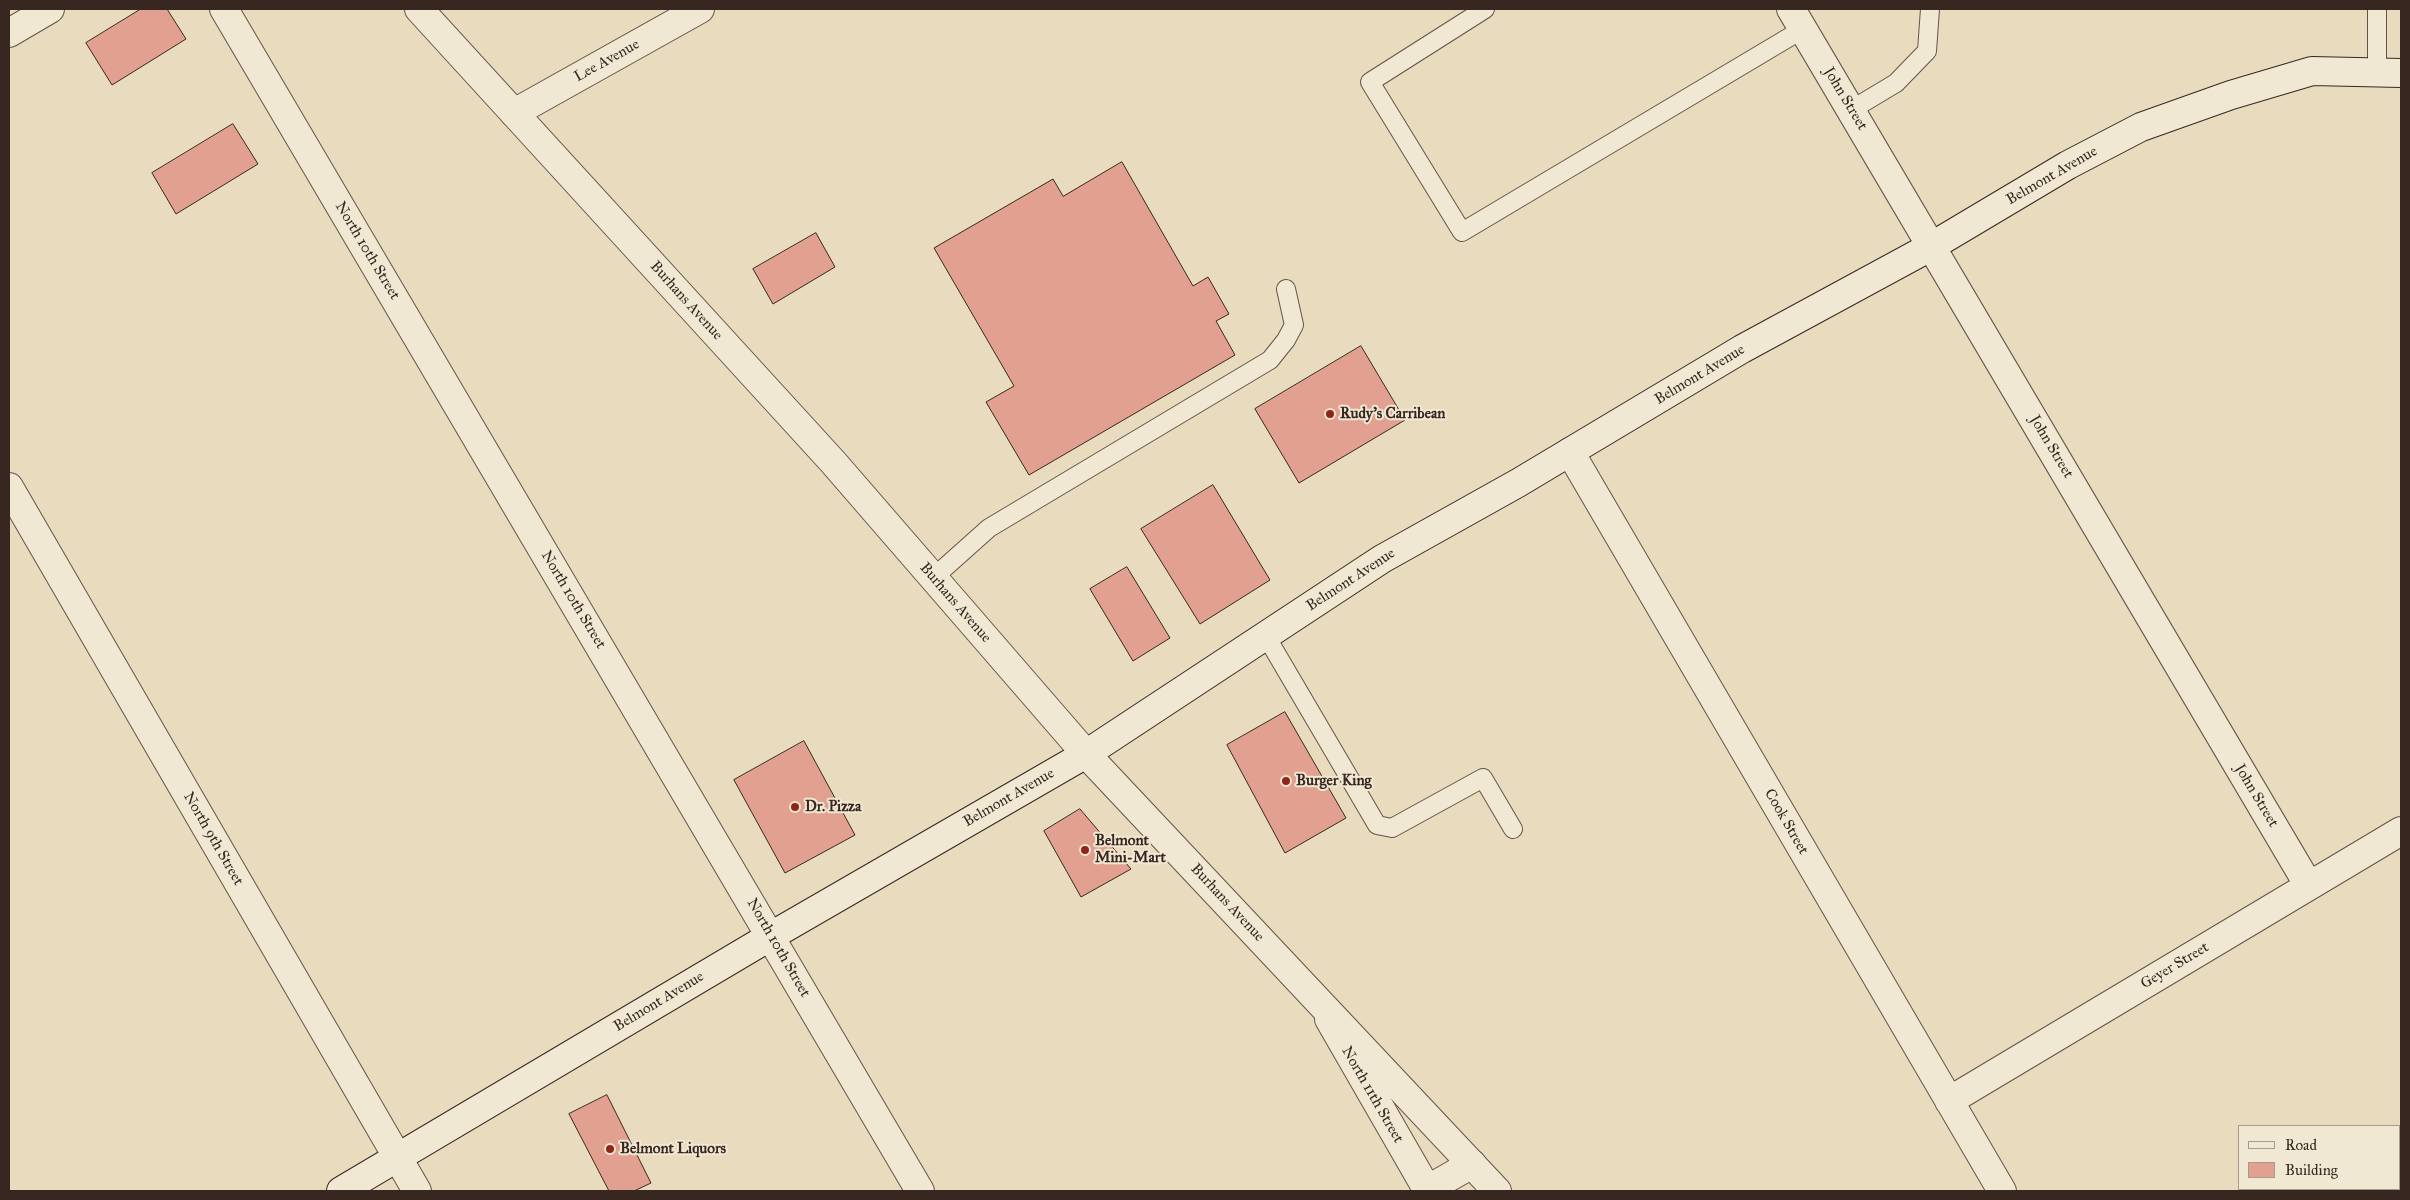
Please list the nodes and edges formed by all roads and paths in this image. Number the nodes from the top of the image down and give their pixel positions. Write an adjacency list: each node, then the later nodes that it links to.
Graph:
1 (50, 9): 9 (street)
2 (224, 9): 23 (street, North 10th Street)
3 (419, 9): 12 (street, Burhans Avenue)
4 (700, 9): 12 (street, Lee Avenue)
5 (1485, 9): 8 (lane)
6 (1930, 9): 11 (lane)
7 (2377, 9): 10 (lane)
8 (1797, 19): 11 (street, John Street)
9 (9, 33)
10 (2389, 72): 13 (street, Belmont Avenue)
11 (1851, 110): 13 (street, John Street)
12 (514, 113): 17 (street, Burhans Avenue)
13 (1932, 246): 15 (street, Belmont Avenue); 22 (street, John Street)
14 (1286, 289): 17 (lane)
15 (1570, 452): 18 (street, Belmont Avenue); 25 (street, Cook Street)
16 (9, 487): 26 (street, North 9th Street)
17 (933, 578): 19 (street, Burhans Avenue)
18 (1266, 636): 19 (street, Belmont Avenue); 20 (lane)
19 (1086, 754): 23 (street, Belmont Avenue); 24 (street, Burhans Avenue)
20 (1513, 829)
21 (2401, 831): 22 (street, Geyer Street)
22 (2309, 886): 25 (street, Geyer Street)
23 (771, 936): 26 (street, Belmont Avenue); 30 (street, North 10th Street)
24 (1316, 998): 27 (street, Burhans Avenue); 31 (street, North 11th Street)
25 (1949, 1101): 33 (street, Cook Street)
26 (396, 1157): 28 (street, Belmont Avenue); 29 (street, North 9th Street)
27 (1472, 1164): 31 (street); 32 (street, Burhans Avenue)
28 (341, 1191)
29 (417, 1191)
30 (920, 1191)
31 (1427, 1191)
32 (1497, 1191)
33 (2002, 1191)

